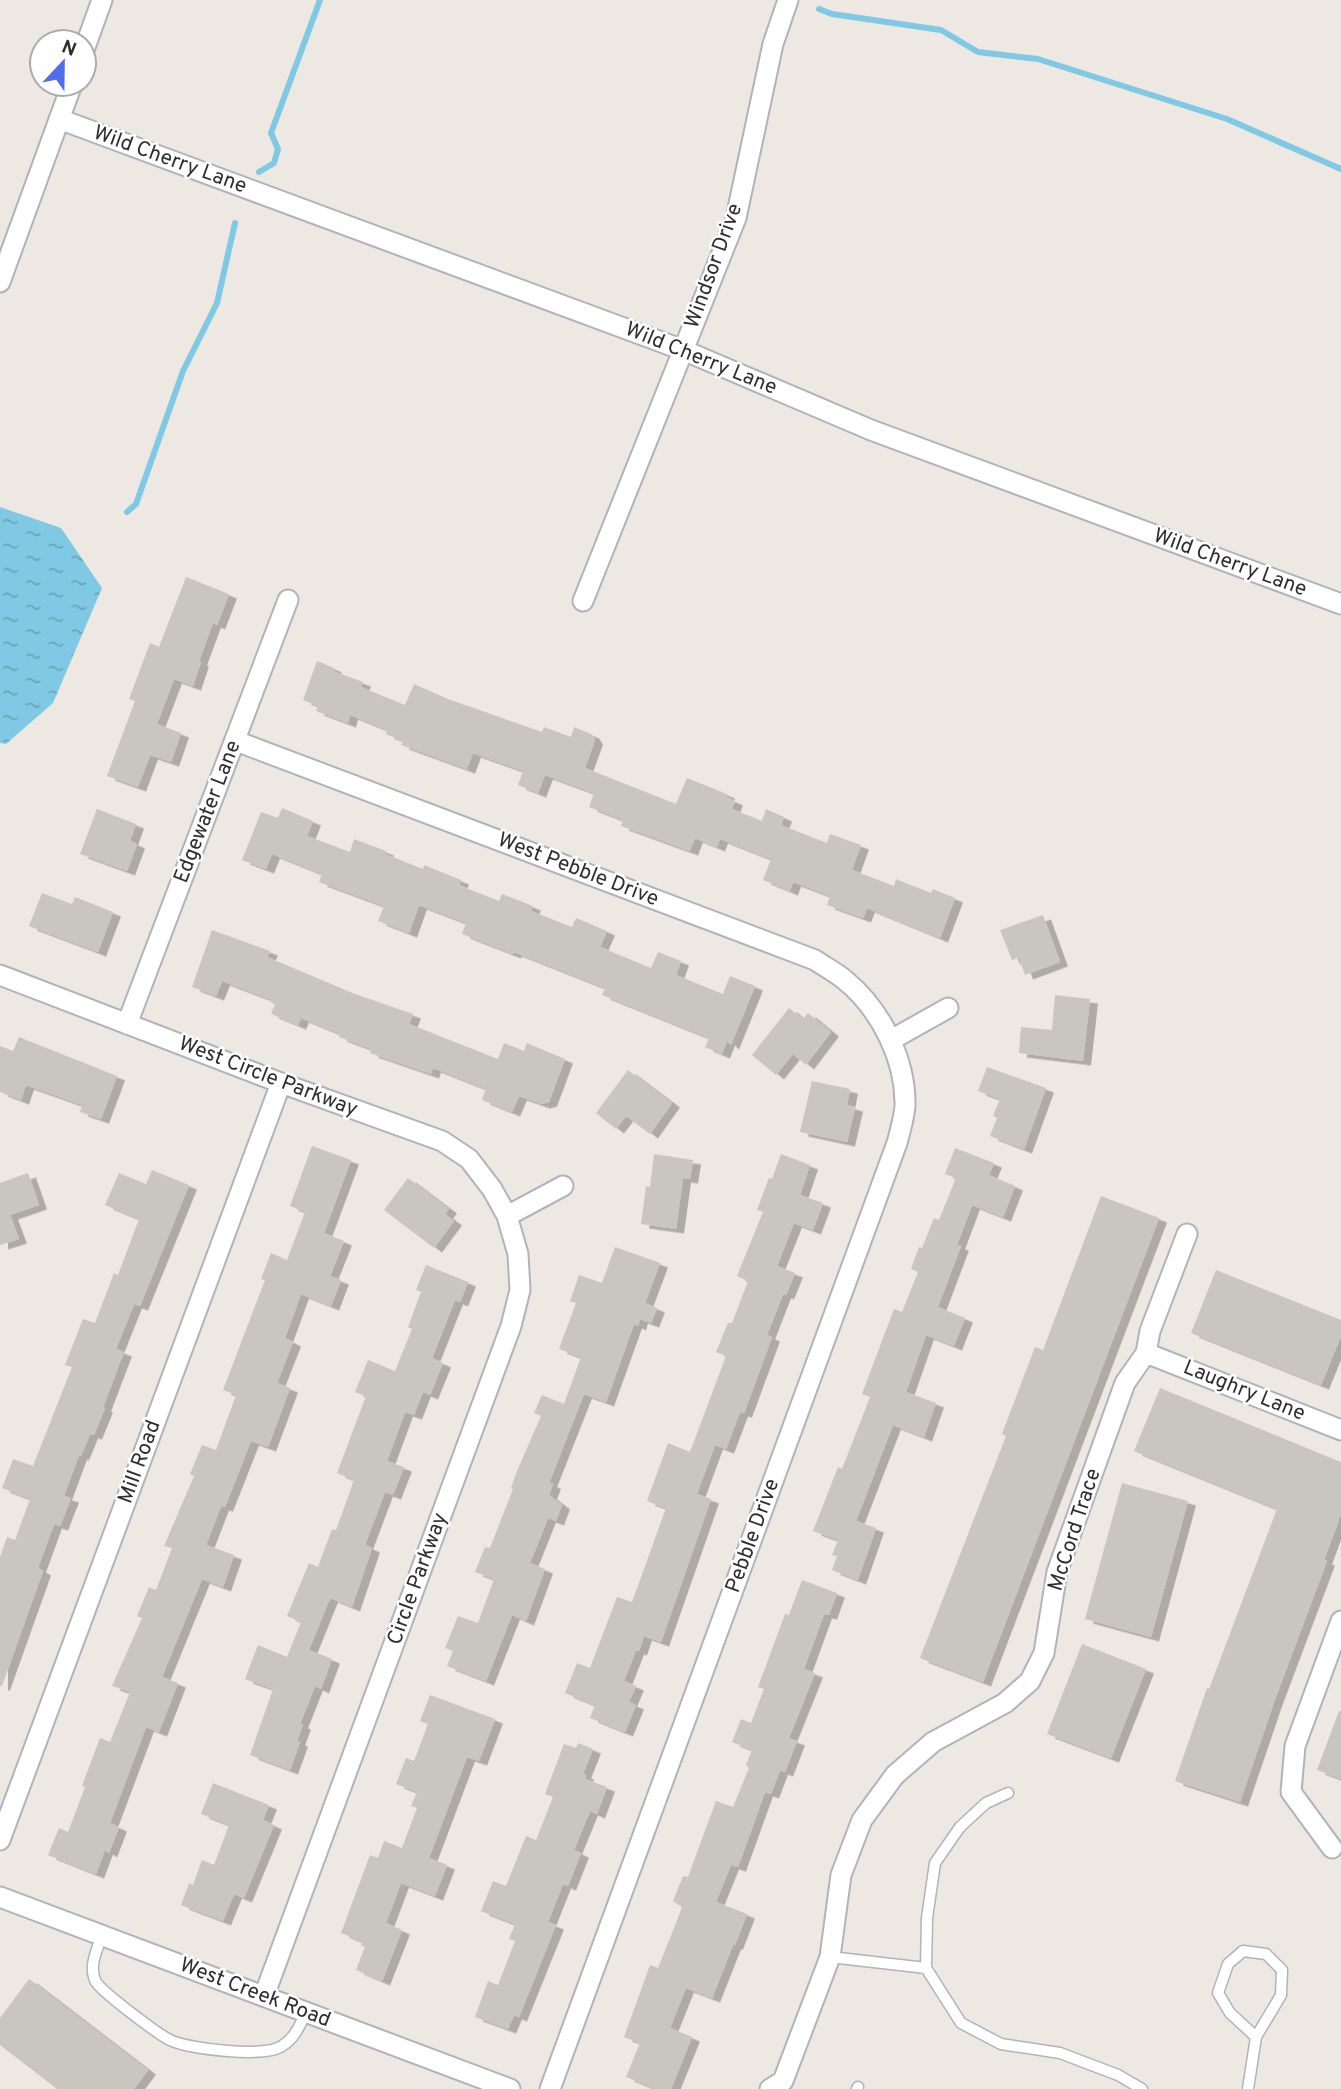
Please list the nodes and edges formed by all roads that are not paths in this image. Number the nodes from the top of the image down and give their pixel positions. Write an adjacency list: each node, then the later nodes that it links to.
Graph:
1 (102, 0): 3 (street)
2 (788, 0): 7 (street, Windsor Drive)
3 (92, 28)
4 (67, 98): 5 (street)
5 (59, 119): 6 (street); 7 (street, Wild Cherry Lane)
6 (0, 282)
7 (683, 350): 9 (street, Windsor Drive); 10 (street, Wild Cherry Lane)
8 (288, 600): 11 (street, Edgewater Lane)
9 (583, 601)
10 (1341, 604)
11 (236, 741): 14 (street, Edgewater Lane); 15 (street, West Pebble Drive)
12 (0, 975): 14 (street, West Circle Parkway)
13 (948, 1008): 15 (street)
14 (127, 1024): 16 (street, West Circle Parkway)
15 (891, 1040): 35 (street, Pebble Drive)
16 (281, 1083): 18 (street, West Circle Parkway); 24 (street, Mill Road)
17 (563, 1186): 18 (street)
18 (507, 1216): 30 (street, Circle Parkway)
19 (1187, 1234): 20 (street, McCord Trace)
20 (1146, 1353): 21 (street, Laughry Lane); 28 (street, McCord Trace)
21 (1341, 1430)
22 (1341, 1621): 25 (street)
23 (1008, 1793): 29 (lane)
24 (0, 1840)
25 (1332, 1848)
26 (0, 1897): 27 (street, West Creek Road)
27 (102, 1935): 30 (street, West Creek Road); 31 (lane)
28 (830, 1957): 29 (lane); 33 (street, McCord Trace)
29 (926, 1968): 36 (lane)
30 (264, 1996): 31 (street, West Creek Road)
31 (306, 2012): 34 (street, West Creek Road)
32 (1256, 2038): 32 (lane); 37 (lane)
33 (779, 2086)
34 (510, 2089)
35 (551, 2089)
36 (1142, 2089)
37 (1248, 2089)

